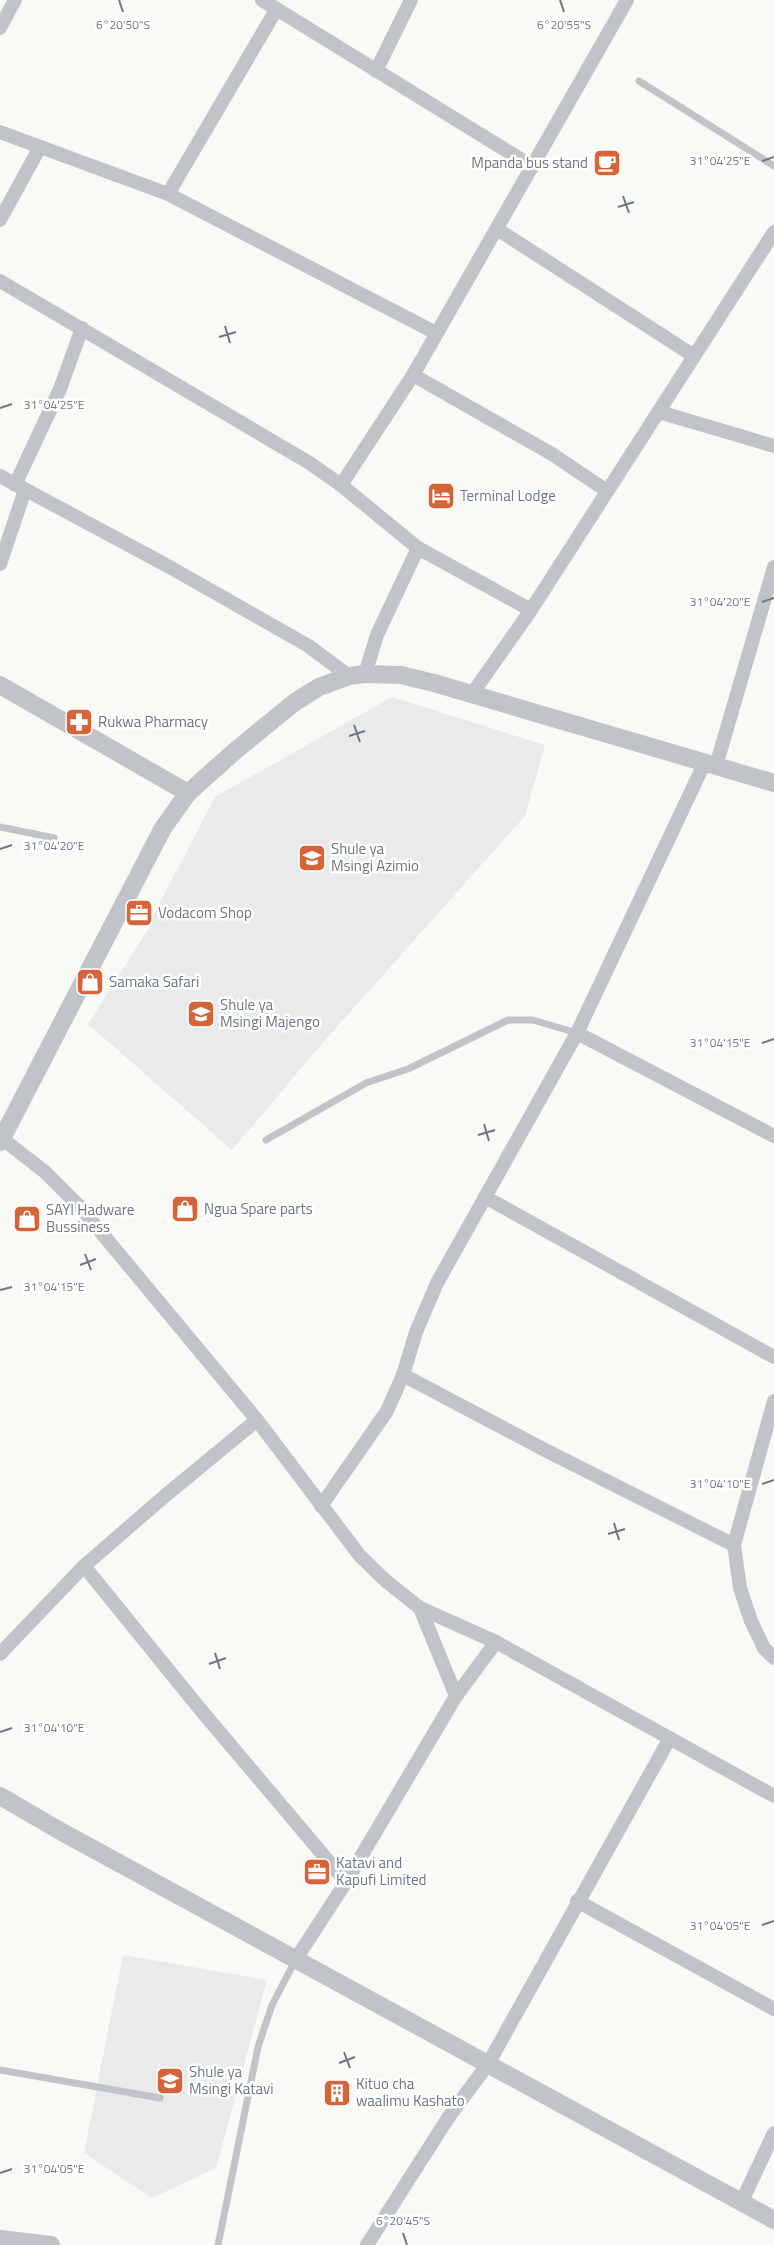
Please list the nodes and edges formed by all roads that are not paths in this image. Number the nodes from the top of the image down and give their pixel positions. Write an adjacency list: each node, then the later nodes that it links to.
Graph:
1 (15, 0): 6 (street)
2 (262, 0): 5 (street)
3 (411, 0): 7 (street)
4 (628, 0): 12 (street)
5 (276, 10): 7 (street); 13 (street)
6 (0, 28)
7 (376, 71): 12 (street)
8 (639, 81): 11 (lane)
9 (0, 132): 10 (street)
10 (40, 147): 13 (street); 14 (street)
11 (774, 166)
12 (533, 167): 15 (street)
13 (168, 194): 19 (street)
14 (0, 220)
15 (497, 229): 19 (street); 20 (street)
16 (773, 236): 20 (street)
17 (0, 282): 18 (street)
18 (82, 328): 25 (street); 26 (street)
19 (436, 333): 21 (street)
20 (694, 356): 22 (street)
21 (414, 375): 25 (street); 27 (street)
22 (659, 412): 23 (street); 27 (street)
23 (774, 446)
24 (0, 476): 26 (street)
25 (341, 485): 28 (street)
26 (20, 487): 29 (street); 32 (street)
27 (607, 491): 31 (street)
28 (418, 548): 31 (street); 32 (street)
29 (0, 564)
30 (774, 567): 35 (street)
31 (531, 610): 34 (street)
32 (357, 675): 34 (street); 37 (street)
33 (0, 685): 37 (street)
34 (472, 694): 35 (street)
35 (710, 764): 36 (street); 40 (street)
36 (774, 783)
37 (188, 793): 42 (street)
38 (0, 827): 39 (lane)
39 (54, 838)
40 (577, 1033): 41 (street); 43 (lane); 44 (street)
41 (774, 1136)
42 (1, 1139): 48 (street)
43 (266, 1140)
44 (485, 1197): 45 (street); 46 (street)
45 (774, 1357)
46 (403, 1375): 49 (street); 50 (street)
47 (774, 1401): 50 (street)
48 (257, 1420): 49 (street); 51 (street)
49 (321, 1506): 52 (street)
50 (734, 1545): 55 (street)
51 (84, 1566): 54 (street); 60 (street)
52 (420, 1608): 53 (street); 56 (street)
53 (496, 1642): 56 (street); 57 (street)
54 (0, 1654)
55 (774, 1658)
56 (456, 1696): 60 (street)
57 (670, 1738): 59 (street); 61 (street)
58 (0, 1796): 62 (street)
59 (774, 1796)
60 (346, 1882): 62 (street)
61 (577, 1901): 63 (street); 64 (street)
62 (296, 1959): 64 (street); 72 (lane)
63 (774, 2009)
64 (488, 2064): 68 (street); 73 (street)
65 (0, 2070): 66 (lane)
66 (160, 2098)
67 (774, 2133): 68 (street)
68 (741, 2203): 69 (street)
69 (774, 2220)
70 (0, 2239): 71 (street)
71 (51, 2245)
72 (218, 2245)
73 (367, 2245)

